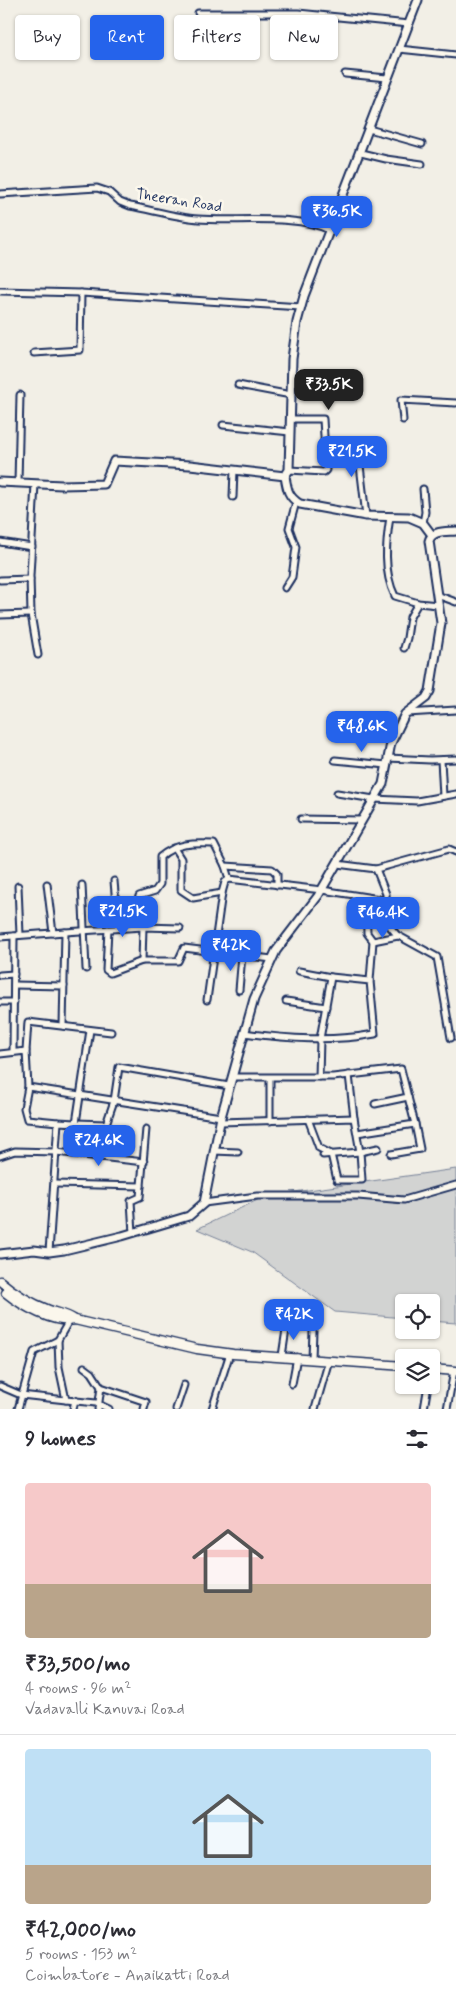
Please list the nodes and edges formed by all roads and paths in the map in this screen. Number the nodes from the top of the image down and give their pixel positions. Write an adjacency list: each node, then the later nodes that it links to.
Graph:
1 (418, 0): 3 (main road)
2 (198, 13): 3 (street)
3 (409, 24): 4 (main road)
4 (399, 49): 5 (street); 7 (main road)
5 (456, 55)
6 (344, 74): 7 (street)
7 (387, 78): 8 (main road)
8 (369, 128): 9 (street); 10 (main road)
9 (422, 144)
10 (361, 153): 11 (street); 13 (main road)
11 (422, 164)
12 (0, 194): 13 (street, Theeran Road)
13 (329, 230): 16 (main road)
14 (0, 291): 15 (street)
15 (81, 293): 16 (street); 17 (street)
16 (301, 307): 20 (main road)
17 (34, 353)
18 (238, 385): 20 (street)
19 (20, 395): 30 (street)
20 (291, 395): 22 (main road)
21 (456, 403): 23 (street)
22 (290, 419): 25 (main road); 26 (street)
23 (403, 420)
24 (223, 425): 25 (street)
25 (290, 432): 28 (main road)
26 (326, 451): 28 (street); 35 (street)
27 (234, 470): 28 (main road); 31 (main road); 33 (street)
28 (287, 473): 34 (main road)
29 (0, 482): 30 (main road)
30 (18, 483): 31 (main road)
31 (35, 484): 41 (street)
32 (422, 489): 37 (street)
33 (233, 497)
34 (296, 502): 35 (main road); 44 (street)
35 (366, 516): 36 (main road)
36 (390, 517): 37 (main road); 47 (street)
37 (423, 523): 39 (main road)
38 (456, 531): 39 (main road)
39 (432, 535): 45 (main road)
40 (0, 542): 41 (street)
41 (32, 547): 42 (street)
42 (30, 579): 43 (street); 49 (street)
43 (0, 580)
44 (285, 588)
45 (437, 595): 46 (street); 48 (main road)
46 (456, 602)
47 (418, 603): 48 (street); 51 (street)
48 (438, 605): 54 (main road)
49 (31, 614): 50 (street); 52 (street)
50 (0, 615)
51 (404, 648)
52 (38, 655)
53 (456, 710): 54 (street)
54 (405, 714): 58 (main road)
55 (456, 759): 57 (street)
56 (335, 760): 58 (street)
57 (440, 760): 58 (street); 61 (street)
58 (388, 762): 62 (main road)
59 (337, 793): 62 (street)
60 (456, 794): 61 (street)
61 (443, 796): 62 (street)
62 (374, 798): 64 (main road)
63 (301, 819): 64 (street)
64 (361, 820): 67 (main road)
65 (174, 848): 68 (street); 77 (street); 81 (street)
66 (456, 852): 69 (street)
67 (337, 864): 69 (street); 76 (main road)
68 (225, 866): 70 (street); 74 (street)
69 (376, 869): 79 (street)
70 (229, 879): 74 (street); 77 (street)
71 (114, 881): 82 (street)
72 (47, 884): 87 (street)
73 (82, 885): 85 (street)
74 (277, 885): 76 (street)
75 (18, 886): 88 (street)
76 (322, 890): 78 (street); 94 (main road)
77 (222, 893): 92 (street)
78 (366, 898): 79 (street); 91 (street)
79 (386, 900): 89 (street)
80 (143, 926): 81 (street); 83 (street); 95 (street)
81 (132, 927): 82 (street)
82 (118, 928): 84 (street)
83 (180, 928)
84 (108, 929): 85 (street); 95 (street)
85 (86, 930): 86 (street); 96 (street)
86 (65, 932): 87 (street); 103 (street)
87 (53, 933): 88 (street)
88 (17, 935): 90 (street); 98 (street)
89 (398, 936): 91 (street); 114 (street)
90 (0, 937)
91 (373, 941): 101 (street)
92 (213, 951): 93 (street); 95 (street); 105 (street)
93 (242, 955): 94 (street); 104 (street)
94 (272, 959): 113 (main road)
95 (142, 961)
96 (86, 969)
97 (300, 971): 100 (street)
98 (14, 974): 99 (street); 102 (street)
99 (0, 975)
100 (332, 977): 101 (street); 109 (street)
101 (370, 981): 115 (street)
102 (14, 985): 103 (street); 108 (street)
103 (64, 986): 110 (street)
104 (240, 990)
105 (207, 1000)
106 (286, 1001): 109 (street)
107 (0, 1002): 108 (street)
108 (14, 1002): 117 (street)
109 (326, 1007): 115 (street)
110 (63, 1026): 111 (street); 116 (street)
111 (90, 1030): 112 (street); 125 (street)
112 (112, 1032)
113 (244, 1033): 115 (street); 120 (main road)
114 (451, 1038)
115 (320, 1039): 121 (street)
116 (26, 1050): 117 (street); 124 (street)
117 (13, 1052): 118 (street)
118 (0, 1054)
119 (349, 1076): 121 (street); 126 (street); 129 (street)
120 (232, 1077): 122 (street); 123 (main road)
121 (319, 1077): 122 (street)
122 (270, 1078): 132 (street)
123 (230, 1086): 127 (street); 130 (main road)
124 (28, 1087): 125 (street); 133 (street)
125 (81, 1096): 127 (street); 134 (street)
126 (408, 1096): 128 (street); 135 (street)
127 (114, 1101): 130 (street); 134 (street)
128 (375, 1104)
129 (354, 1118): 131 (street); 137 (street)
130 (220, 1119): 132 (street); 139 (main road)
131 (308, 1119): 132 (street); 143 (street)
132 (270, 1121)
133 (58, 1122): 134 (street); 140 (street)
134 (76, 1123)
135 (415, 1124): 137 (street); 144 (street)
136 (146, 1129): 147 (street)
137 (357, 1132): 142 (street)
138 (378, 1148): 142 (street)
139 (214, 1151): 141 (street); 151 (main road)
140 (56, 1152): 146 (street); 147 (street); 148 (street)
141 (238, 1152)
142 (360, 1152): 143 (street); 143 (street)
143 (331, 1154): 145 (street)
144 (391, 1154)
145 (323, 1155)
146 (0, 1156)
147 (144, 1162): 150 (street)
148 (55, 1184): 150 (street); 153 (street)
149 (456, 1185): 151 (street)
150 (141, 1186): 152 (street)
151 (204, 1203): 152 (main road)
152 (134, 1233): 153 (main road)
153 (45, 1252): 154 (main road); 155 (main road)
154 (0, 1254)
155 (0, 1259)
156 (0, 1281): 158 (main road)
157 (0, 1287): 158 (main road)
158 (47, 1312): 159 (main road)
159 (71, 1319): 162 (street); 163 (main road)
160 (287, 1323): 164 (street)
161 (313, 1331): 166 (street)
162 (58, 1340): 177 (street); 178 (street)
163 (230, 1353): 164 (main road); 186 (street)
164 (282, 1356): 165 (main road)
165 (297, 1357): 166 (main road); 172 (street)
166 (312, 1358): 167 (main road)
167 (328, 1360): 168 (main road); 187 (street)
168 (395, 1365)
169 (84, 1367): 175 (street)
170 (440, 1370): 171 (main road)
171 (455, 1371): 189 (street)
172 (292, 1384)
173 (184, 1385): 185 (street)
174 (0, 1386): 177 (street)
175 (102, 1387): 180 (street); 184 (street)
176 (426, 1394): 188 (street)
177 (21, 1395): 178 (street); 181 (street)
178 (66, 1400): 179 (street)
179 (75, 1400): 180 (street); 182 (street)
180 (99, 1407): 183 (street)
181 (18, 1409)
182 (73, 1409)
183 (109, 1409)
184 (144, 1409)
185 (176, 1409)
186 (212, 1409)
187 (315, 1409)
188 (424, 1409)
189 (447, 1409)

